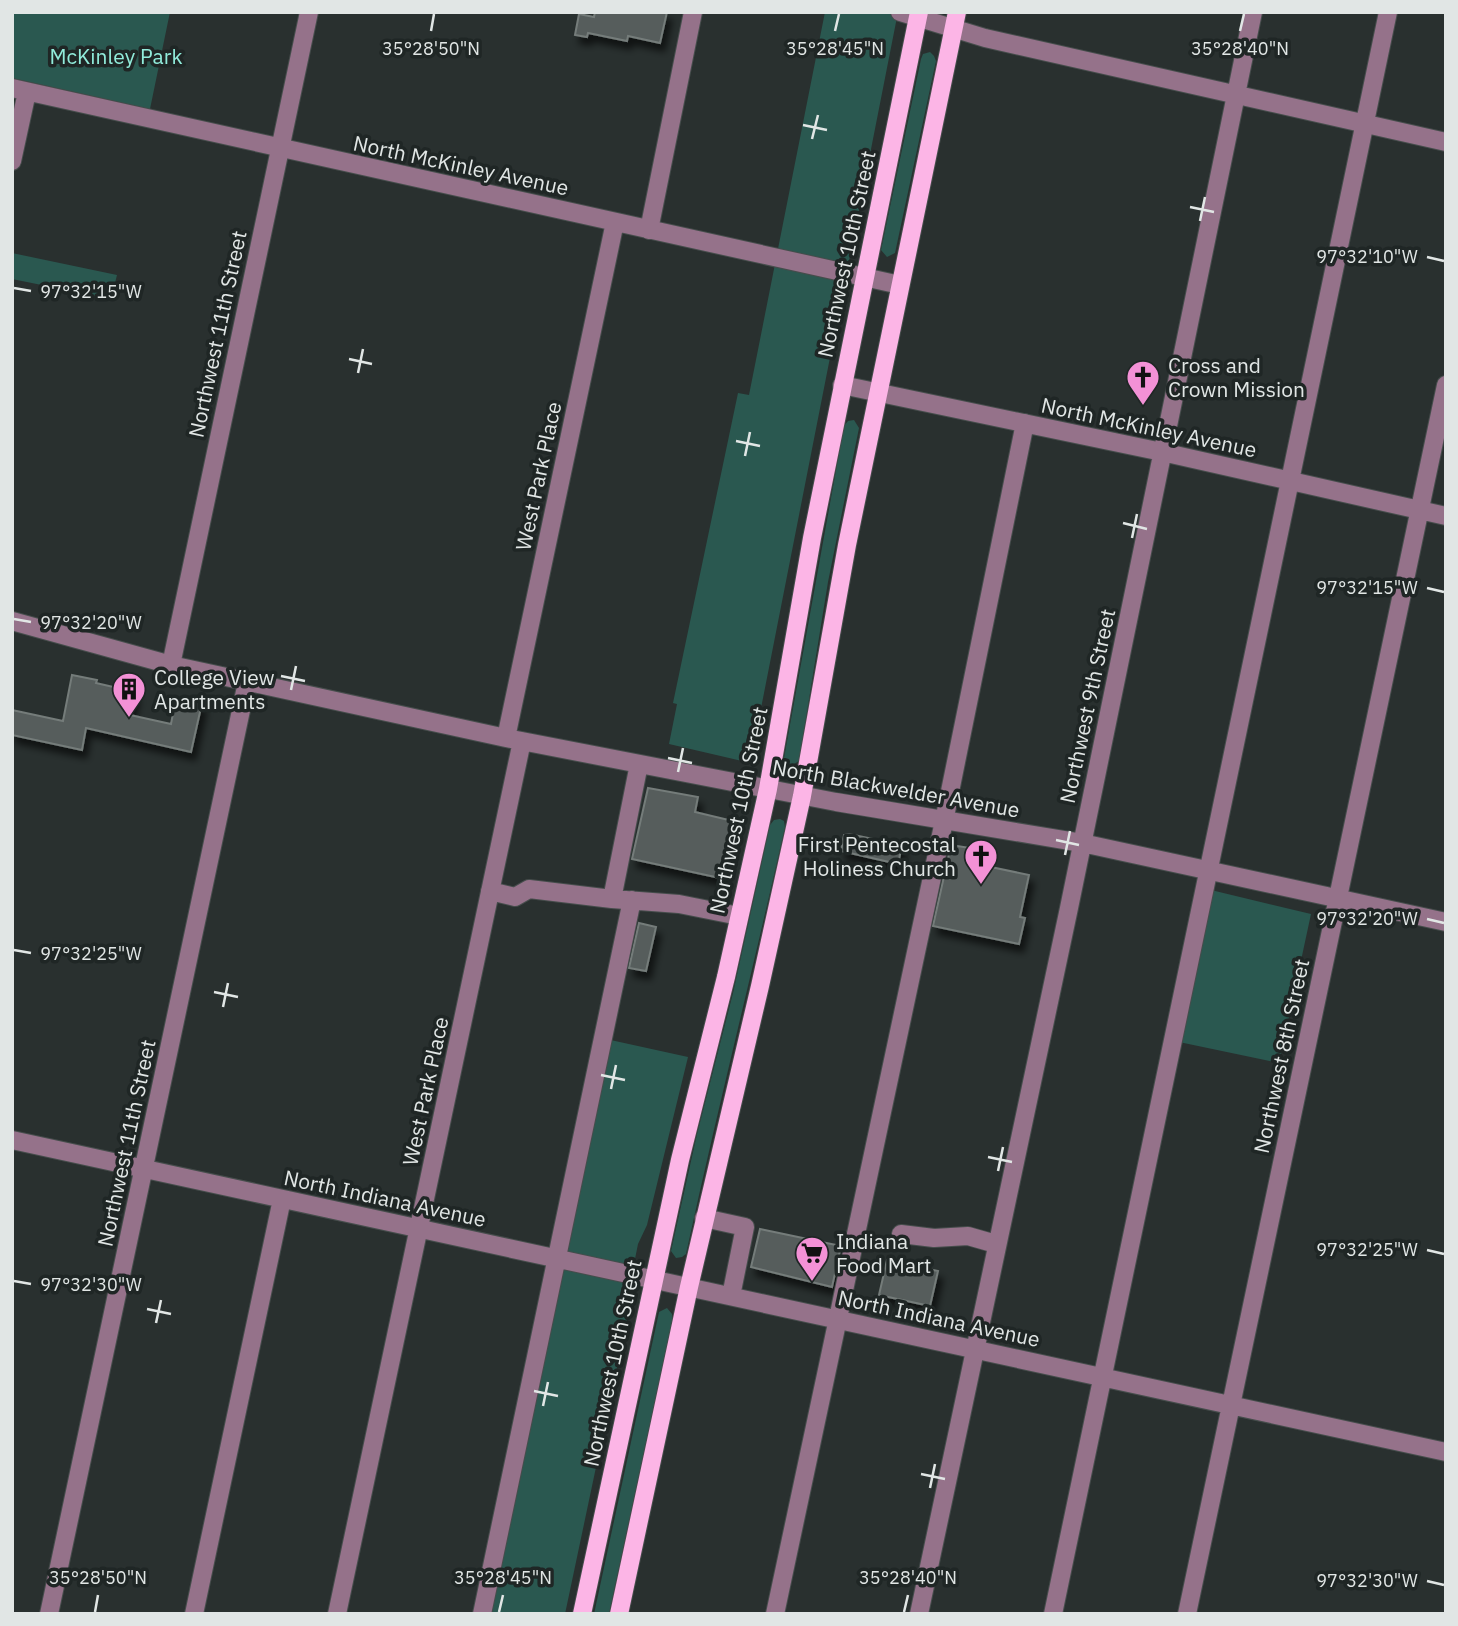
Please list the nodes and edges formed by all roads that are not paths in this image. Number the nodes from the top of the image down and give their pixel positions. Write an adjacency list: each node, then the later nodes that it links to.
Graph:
1 (309, 12): 12 (street, Northwest 11th Street)
2 (693, 12): 15 (street)
3 (900, 12): 6 (street)
4 (1253, 12): 9 (street, Northwest 9th Street)
5 (1388, 12): 10 (street)
6 (919, 15): 7 (street); 16 (main road, Northwest 10th Street)
7 (955, 20): 9 (street); 17 (main road)
8 (20, 90): 12 (street, North McKinley Avenue); 13 (street)
9 (1236, 94): 10 (street); 22 (street, Northwest 9th Street)
10 (1364, 123): 11 (street); 23 (street)
11 (1446, 142)
12 (280, 149): 14 (street, North McKinley Avenue); 27 (street, Northwest 11th Street)
13 (12, 161)
14 (615, 222): 15 (street, North McKinley Avenue); 29 (street, West Park Place)
15 (649, 230): 16 (street, North McKinley Avenue)
16 (864, 278): 17 (street, North McKinley Avenue); 18 (main road, Northwest 10th Street)
17 (900, 285): 20 (main road)
18 (842, 385): 20 (street, North McKinley Avenue); 31 (main road, Northwest 10th Street)
19 (1446, 385): 24 (street, Northwest 8th Street)
20 (878, 393): 21 (street, North McKinley Avenue); 32 (main road)
21 (1025, 423): 22 (street, North McKinley Avenue); 33 (street)
22 (1162, 452): 23 (street, North McKinley Avenue); 34 (street, Northwest 9th Street)
23 (1291, 481): 24 (street, North McKinley Avenue); 35 (street)
24 (1420, 510): 25 (street, North McKinley Avenue); 37 (street, Northwest 8th Street)
25 (1446, 516)
26 (12, 621): 27 (street, North Blackwelder Avenue)
27 (171, 665): 28 (street, North Blackwelder Avenue)
28 (247, 682): 29 (street, North Blackwelder Avenue); 43 (street, Northwest 11th Street)
29 (514, 740): 30 (street, North Blackwelder Avenue); 36 (street, West Park Place)
30 (639, 764): 31 (street, North Blackwelder Avenue); 38 (street)
31 (768, 789): 32 (street, North Blackwelder Avenue); 40 (main road, Northwest 10th Street)
32 (802, 796): 33 (street, North Blackwelder Avenue); 45 (main road)
33 (944, 821): 34 (street, North Blackwelder Avenue); 53 (street)
34 (1082, 843): 35 (street, North Blackwelder Avenue); 48 (street, Northwest 9th Street)
35 (1209, 870): 37 (street, North Blackwelder Avenue); 55 (street)
36 (490, 891): 38 (street); 46 (street, West Park Place)
37 (1337, 898): 41 (street, North Blackwelder Avenue); 56 (street, Northwest 8th Street)
38 (612, 899): 39 (street)
39 (632, 900): 40 (street); 49 (street)
40 (739, 916): 50 (main road, Northwest 10th Street)
41 (1446, 922)
42 (12, 1140): 43 (street, North Indiana Avenue)
43 (144, 1169): 44 (street, North Indiana Avenue); 58 (street, Northwest 11th Street)
44 (282, 1199): 46 (street, North Indiana Avenue); 59 (street)
45 (705, 1218): 51 (main road); 52 (street)
46 (420, 1228): 49 (street, North Indiana Avenue); 60 (street, West Park Place)
47 (901, 1234): 48 (street)
48 (996, 1244): 54 (street, Northwest 9th Street)
49 (558, 1259): 50 (street, North Indiana Avenue); 61 (street)
50 (653, 1279): 51 (street, North Indiana Avenue); 62 (main road, Northwest 10th Street)
51 (689, 1287): 52 (street, North Indiana Avenue); 63 (main road)
52 (731, 1296): 53 (street, North Indiana Avenue)
53 (837, 1319): 54 (street, North Indiana Avenue); 64 (street)
54 (974, 1348): 55 (street, North Indiana Avenue); 65 (street, Northwest 9th Street)
55 (1103, 1376): 56 (street, North Indiana Avenue); 66 (street)
56 (1232, 1404): 57 (street, North Indiana Avenue); 67 (street, Northwest 8th Street)
57 (1446, 1452)
58 (49, 1614)
59 (194, 1614)
60 (337, 1614)
61 (482, 1614)
62 (582, 1614)
63 (620, 1614)
64 (775, 1614)
65 (919, 1614)
66 (1053, 1614)
67 (1187, 1614)

